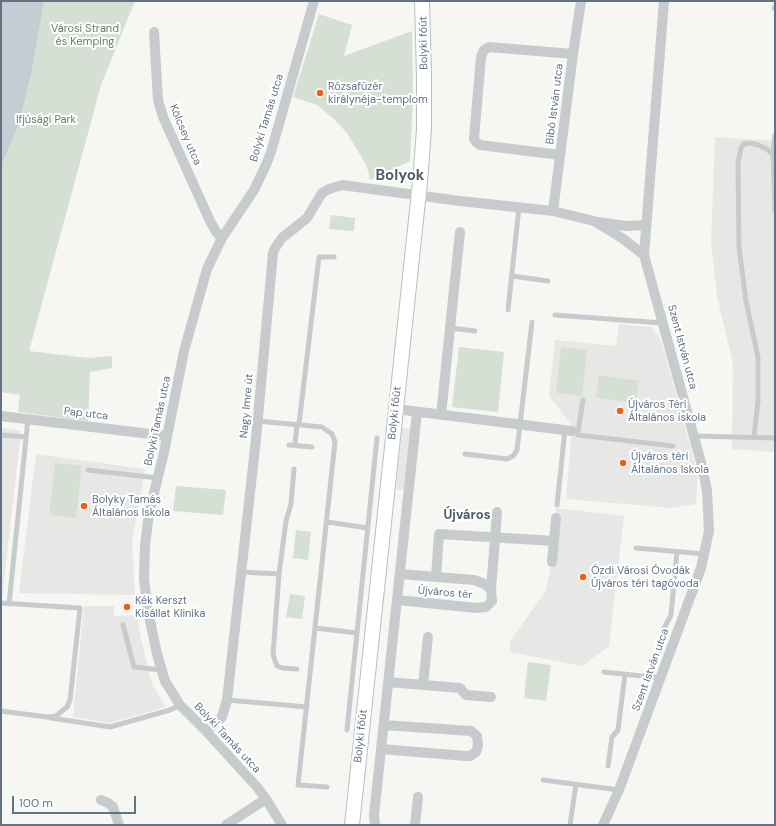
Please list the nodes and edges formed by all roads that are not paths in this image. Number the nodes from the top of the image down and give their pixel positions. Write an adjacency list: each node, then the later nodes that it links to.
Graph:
1 (314, 1): 17 (street, Bolyki Tamás utca)
2 (422, 1): 10 (main road, Bolyki főút)
3 (581, 1): 6 (street, Bibó István utca)
4 (664, 1): 15 (street, Szent István utca)
5 (154, 32): 17 (street, Kölcsey utca)
6 (573, 54): 8 (street, Bibó István utca); 8 (street)
7 (775, 135): 9 (lane)
8 (560, 155): 12 (street, Bibó István utca)
9 (773, 155): 13 (lane); 42 (lane)
10 (418, 195): 11 (street, Nagy Imre út); 29 (main road, Bolyki főút); 34 (street, Nagy Imre út)
11 (519, 207): 12 (street, Nagy Imre út); 20 (lane)
12 (553, 211): 14 (street, Nagy Imre út)
13 (775, 211)
14 (594, 221): 15 (street); 18 (street)
15 (646, 225): 18 (street, Szent István utca)
16 (460, 232): 26 (street)
17 (222, 238): 39 (street, Bolyki Tamás utca)
18 (644, 255): 25 (street, Szent István utca)
19 (334, 257): 35 (lane)
20 (512, 276): 21 (lane); 22 (lane)
21 (548, 281)
22 (508, 310)
23 (555, 315): 25 (lane)
24 (532, 322): 36 (lane)
25 (663, 323): 40 (street, Szent István utca)
26 (450, 328): 27 (lane); 31 (street)
27 (475, 331)
28 (583, 400): 37 (lane)
29 (396, 410): 30 (street); 105 (main road, Bolyki főút)
30 (417, 412): 31 (street); 66 (street)
31 (441, 415): 36 (street)
32 (1, 416): 33 (street, Pap utca)
33 (28, 419): 39 (street, Pap utca); 41 (lane)
34 (257, 421): 35 (lane); 64 (street, Nagy Imre út)
35 (298, 424): 46 (lane); 56 (lane)
36 (521, 425): 37 (street); 49 (lane)
37 (572, 431): 47 (lane); 53 (lane)
38 (1, 435): 41 (lane)
39 (167, 436): 52 (street, Bolyki Tamás utca)
40 (694, 436): 42 (lane); 62 (street, Szent István utca)
41 (26, 437): 71 (lane)
42 (754, 437): 44 (lane)
43 (377, 438): 57 (lane)
44 (775, 438)
45 (289, 444): 46 (lane)
46 (295, 445): 48 (lane)
47 (673, 446)
48 (312, 447)
49 (465, 454)
50 (294, 468): 65 (lane)
51 (88, 470): 52 (lane)
52 (158, 478): 78 (street, Bolyki Tamás utca)
53 (557, 505)
54 (497, 512): 58 (street)
55 (556, 518): 59 (street)
56 (326, 522): 57 (lane); 73 (lane)
57 (368, 528): 74 (lane)
58 (496, 537): 59 (street, Újváros tér); 67 (street, Újváros tér); 68 (street)
59 (554, 541): 63 (street)
60 (636, 548): 61 (lane)
61 (677, 552): 62 (lane); 76 (lane)
62 (705, 554): 81 (street, Szent István utca)
63 (552, 562)
64 (241, 572): 65 (lane); 85 (street, Nagy Imre út)
65 (279, 574): 77 (lane)
66 (400, 574): 67 (street, Újváros tér); 69 (street)
67 (436, 577): 68 (street, Újváros tér)
68 (491, 590): 69 (street, Újváros tér)
69 (397, 600): 82 (street)
70 (1, 603): 71 (lane)
71 (9, 604): 89 (lane)
72 (123, 625): 78 (lane)
73 (315, 628): 74 (lane); 87 (lane)
74 (357, 634): 91 (lane)
75 (428, 637): 83 (street)
76 (660, 651)
77 (296, 669)
78 (161, 670): 86 (street, Bolyki Tamás utca)
79 (604, 672): 80 (lane)
80 (625, 674): 81 (lane); 94 (lane)
81 (662, 678): 98 (street, Szent István utca)
82 (388, 682): 83 (street); 90 (street)
83 (423, 685): 84 (street)
84 (491, 697)
85 (227, 700): 87 (lane); 92 (street, Nagy Imre út)
86 (180, 705): 89 (lane); 92 (street, Bolyki Tamás utca)
87 (307, 707): 97 (lane)
88 (1, 711): 89 (lane)
89 (47, 717)
90 (384, 725): 93 (street); 93 (street)
91 (347, 730)
92 (206, 731): 100 (street, Bolyki Tamás utca)
93 (381, 749): 106 (street)
94 (608, 766)
95 (543, 780): 96 (lane)
96 (576, 784): 98 (lane); 108 (lane)
97 (327, 787)
98 (619, 790): 109 (street, Szent István utca)
99 (418, 797): 107 (street)
100 (266, 799): 103 (street); 104 (street, Bolyki Tamás utca)
101 (101, 800): 102 (street)
102 (119, 825)
103 (226, 825)
104 (282, 825)
105 (352, 825)
106 (375, 825)
107 (415, 825)
108 (570, 825)
109 (603, 825)

